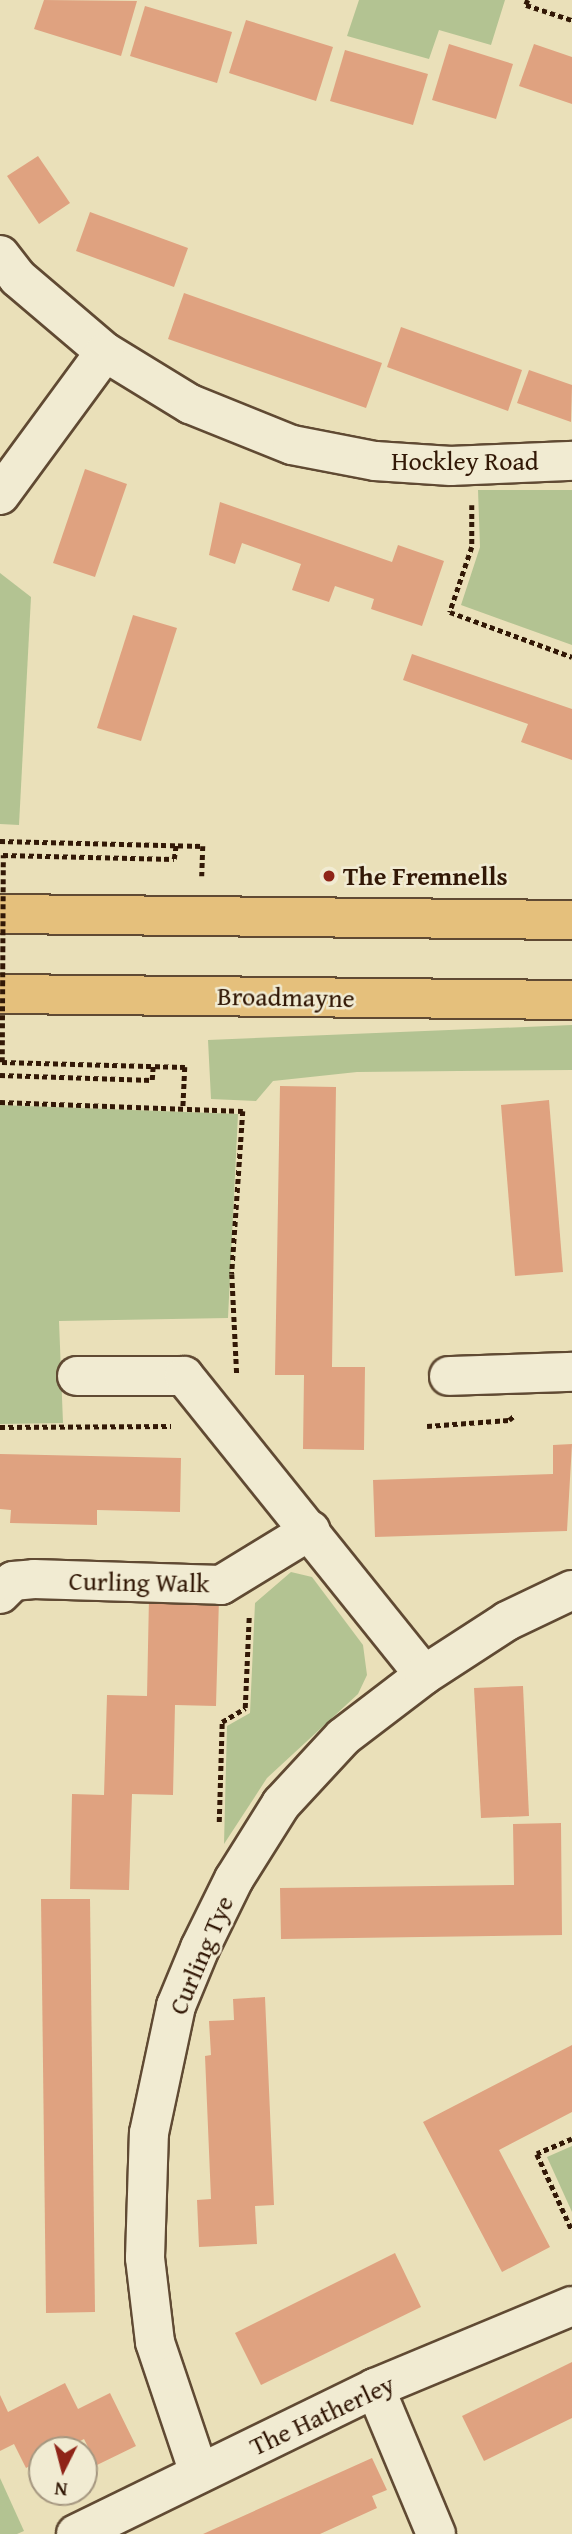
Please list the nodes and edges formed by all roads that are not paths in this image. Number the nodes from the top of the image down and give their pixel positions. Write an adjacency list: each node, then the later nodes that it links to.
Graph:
1 (0, 255): 2 (street, Hockley Road)
2 (105, 352): 3 (street, Hockley Road); 4 (street)
3 (572, 461)
4 (0, 495)
5 (0, 914): 6 (main road)
6 (572, 920)
7 (0, 994): 8 (main road, Broadmayne)
8 (572, 1000)
9 (572, 1372): 11 (street)
10 (76, 1376): 12 (street)
11 (449, 1376)
12 (311, 1530): 14 (street, Curling Walk); 15 (street)
13 (572, 1590): 15 (street, Curling Tye)
14 (0, 1594)
15 (424, 1675): 18 (street, Curling Tye)
16 (572, 2306): 17 (street, The Hatherley)
17 (375, 2388): 18 (street, The Hatherley); 20 (street)
18 (199, 2473): 19 (street, The Hatherley)
19 (76, 2534)
20 (436, 2534)

